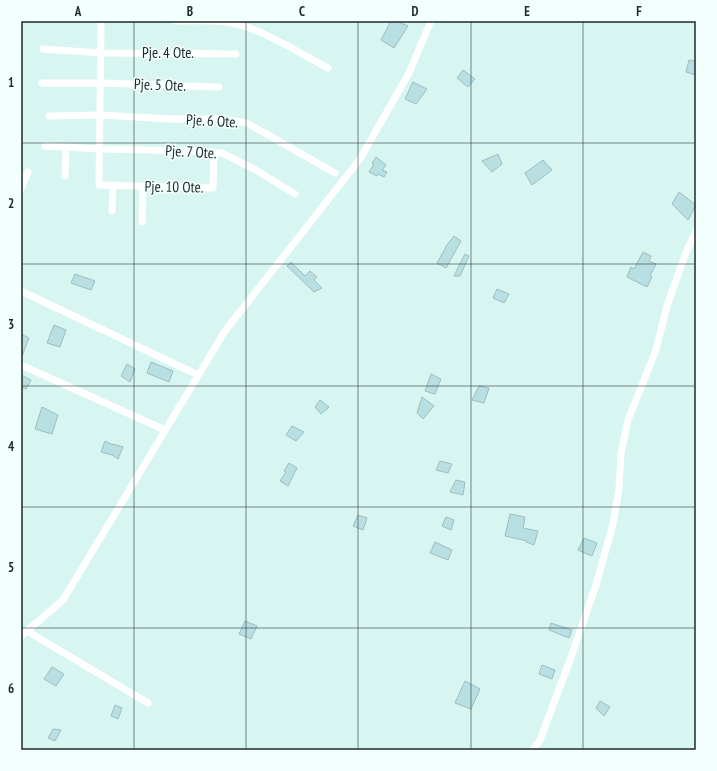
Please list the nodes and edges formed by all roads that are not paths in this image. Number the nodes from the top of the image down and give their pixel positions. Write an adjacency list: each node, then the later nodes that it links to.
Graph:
1 (101, 21): 5 (street)
2 (176, 21): 7 (street)
3 (431, 21): 29 (street)
4 (43, 48): 5 (street, Pje. 4 Ote.)
5 (101, 53): 6 (street, Pje. 4 Ote.); 9 (street)
6 (236, 54)
7 (328, 68)
8 (42, 83): 9 (street, Pje. 5 Ote.)
9 (100, 83): 10 (street, Pje. 5 Ote.); 11 (street)
10 (219, 88)
11 (100, 115): 12 (street, Pje. 6 Ote.); 15 (street); 18 (street, Pje. 6 Ote.)
12 (49, 116)
13 (45, 146): 14 (street, Pje. 7 Ote.)
14 (66, 147): 15 (street, Pje. 7 Ote.); 19 (street)
15 (100, 150): 16 (street, Pje. 7 Ote.); 20 (street, Pje. 10 Ote.)
16 (214, 152): 21 (street, Pje. 10 Ote.); 23 (street, Pje. 7 Ote.)
17 (28, 172): 22 (street)
18 (335, 173)
19 (65, 176)
20 (113, 185): 21 (street, Pje. 10 Ote.); 24 (street)
21 (142, 186): 25 (street)
22 (21, 189)
23 (295, 194)
24 (112, 211)
25 (142, 222)
26 (696, 230): 33 (street)
27 (21, 290): 29 (street)
28 (21, 365): 30 (street)
29 (198, 375): 30 (street)
30 (165, 430): 31 (street)
31 (24, 634): 32 (street)
32 (148, 704)
33 (533, 750)

